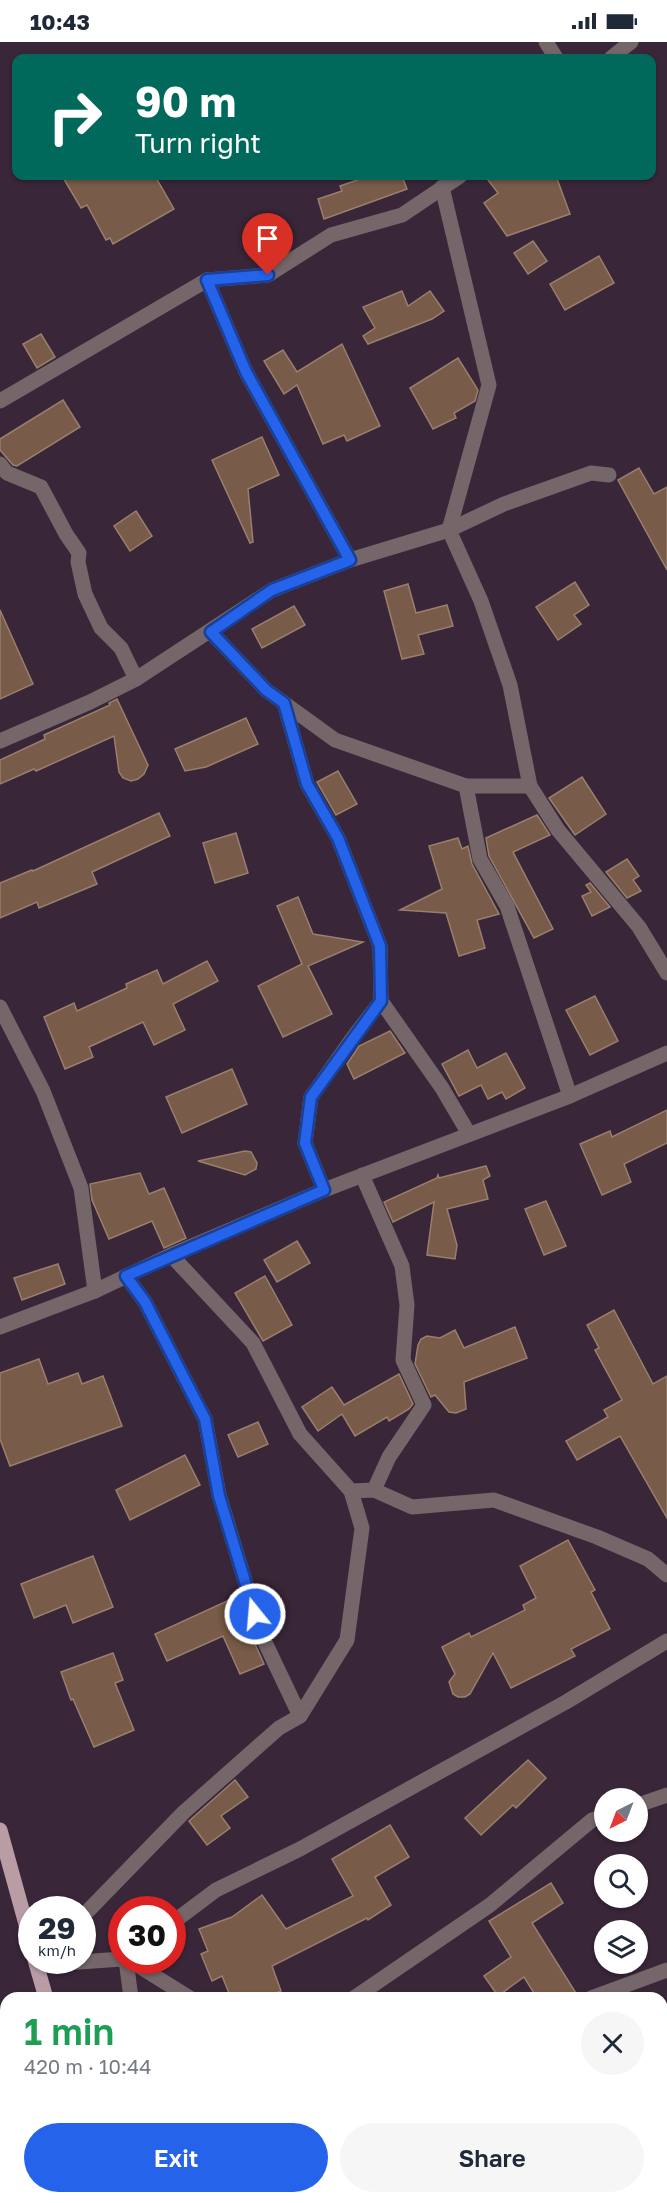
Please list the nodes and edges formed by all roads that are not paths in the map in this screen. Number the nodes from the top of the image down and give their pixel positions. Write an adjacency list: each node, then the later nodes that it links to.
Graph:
1 (630, 42): 2 (street)
2 (615, 54)
3 (453, 180): 4 (street)
4 (442, 187): 5 (street); 9 (street)
5 (207, 280): 6 (street); 10 (street)
6 (0, 401)
7 (0, 464): 12 (street)
8 (609, 475): 9 (street)
9 (449, 530): 10 (street); 16 (street)
10 (350, 560): 11 (street)
11 (211, 632): 12 (street); 13 (street)
12 (136, 679): 14 (street)
13 (284, 703): 15 (street); 18 (street)
14 (0, 741)
15 (466, 786): 16 (street); 21 (street)
16 (530, 786): 17 (street)
17 (667, 973)
18 (381, 1001): 22 (street); 24 (street)
19 (0, 1007): 27 (street)
20 (667, 1053): 21 (street)
21 (570, 1096): 22 (street)
22 (469, 1134): 23 (street)
23 (362, 1175): 24 (street); 29 (street)
24 (324, 1190): 25 (street)
25 (171, 1255): 26 (street); 30 (street)
26 (126, 1276): 27 (street); 33 (street)
27 (95, 1291): 28 (street)
28 (0, 1327)
29 (374, 1490): 30 (street); 31 (street)
30 (351, 1491): 33 (street)
31 (667, 1575)
32 (667, 1641): 40 (street)
33 (300, 1716): 39 (street)
34 (667, 1795): 35 (street)
35 (648, 1802)
36 (594, 1819): 48 (street)
37 (0, 1830): 38 (main road)
38 (18, 1896)
39 (96, 1903)
40 (186, 1912)
41 (41, 1974): 45 (main road)
42 (129, 1974): 46 (street)
43 (151, 1974): 47 (street)
44 (662, 1974): 49 (street)
45 (45, 1992)
46 (131, 1992)
47 (180, 1992)
48 (363, 1992)
49 (609, 1992)

